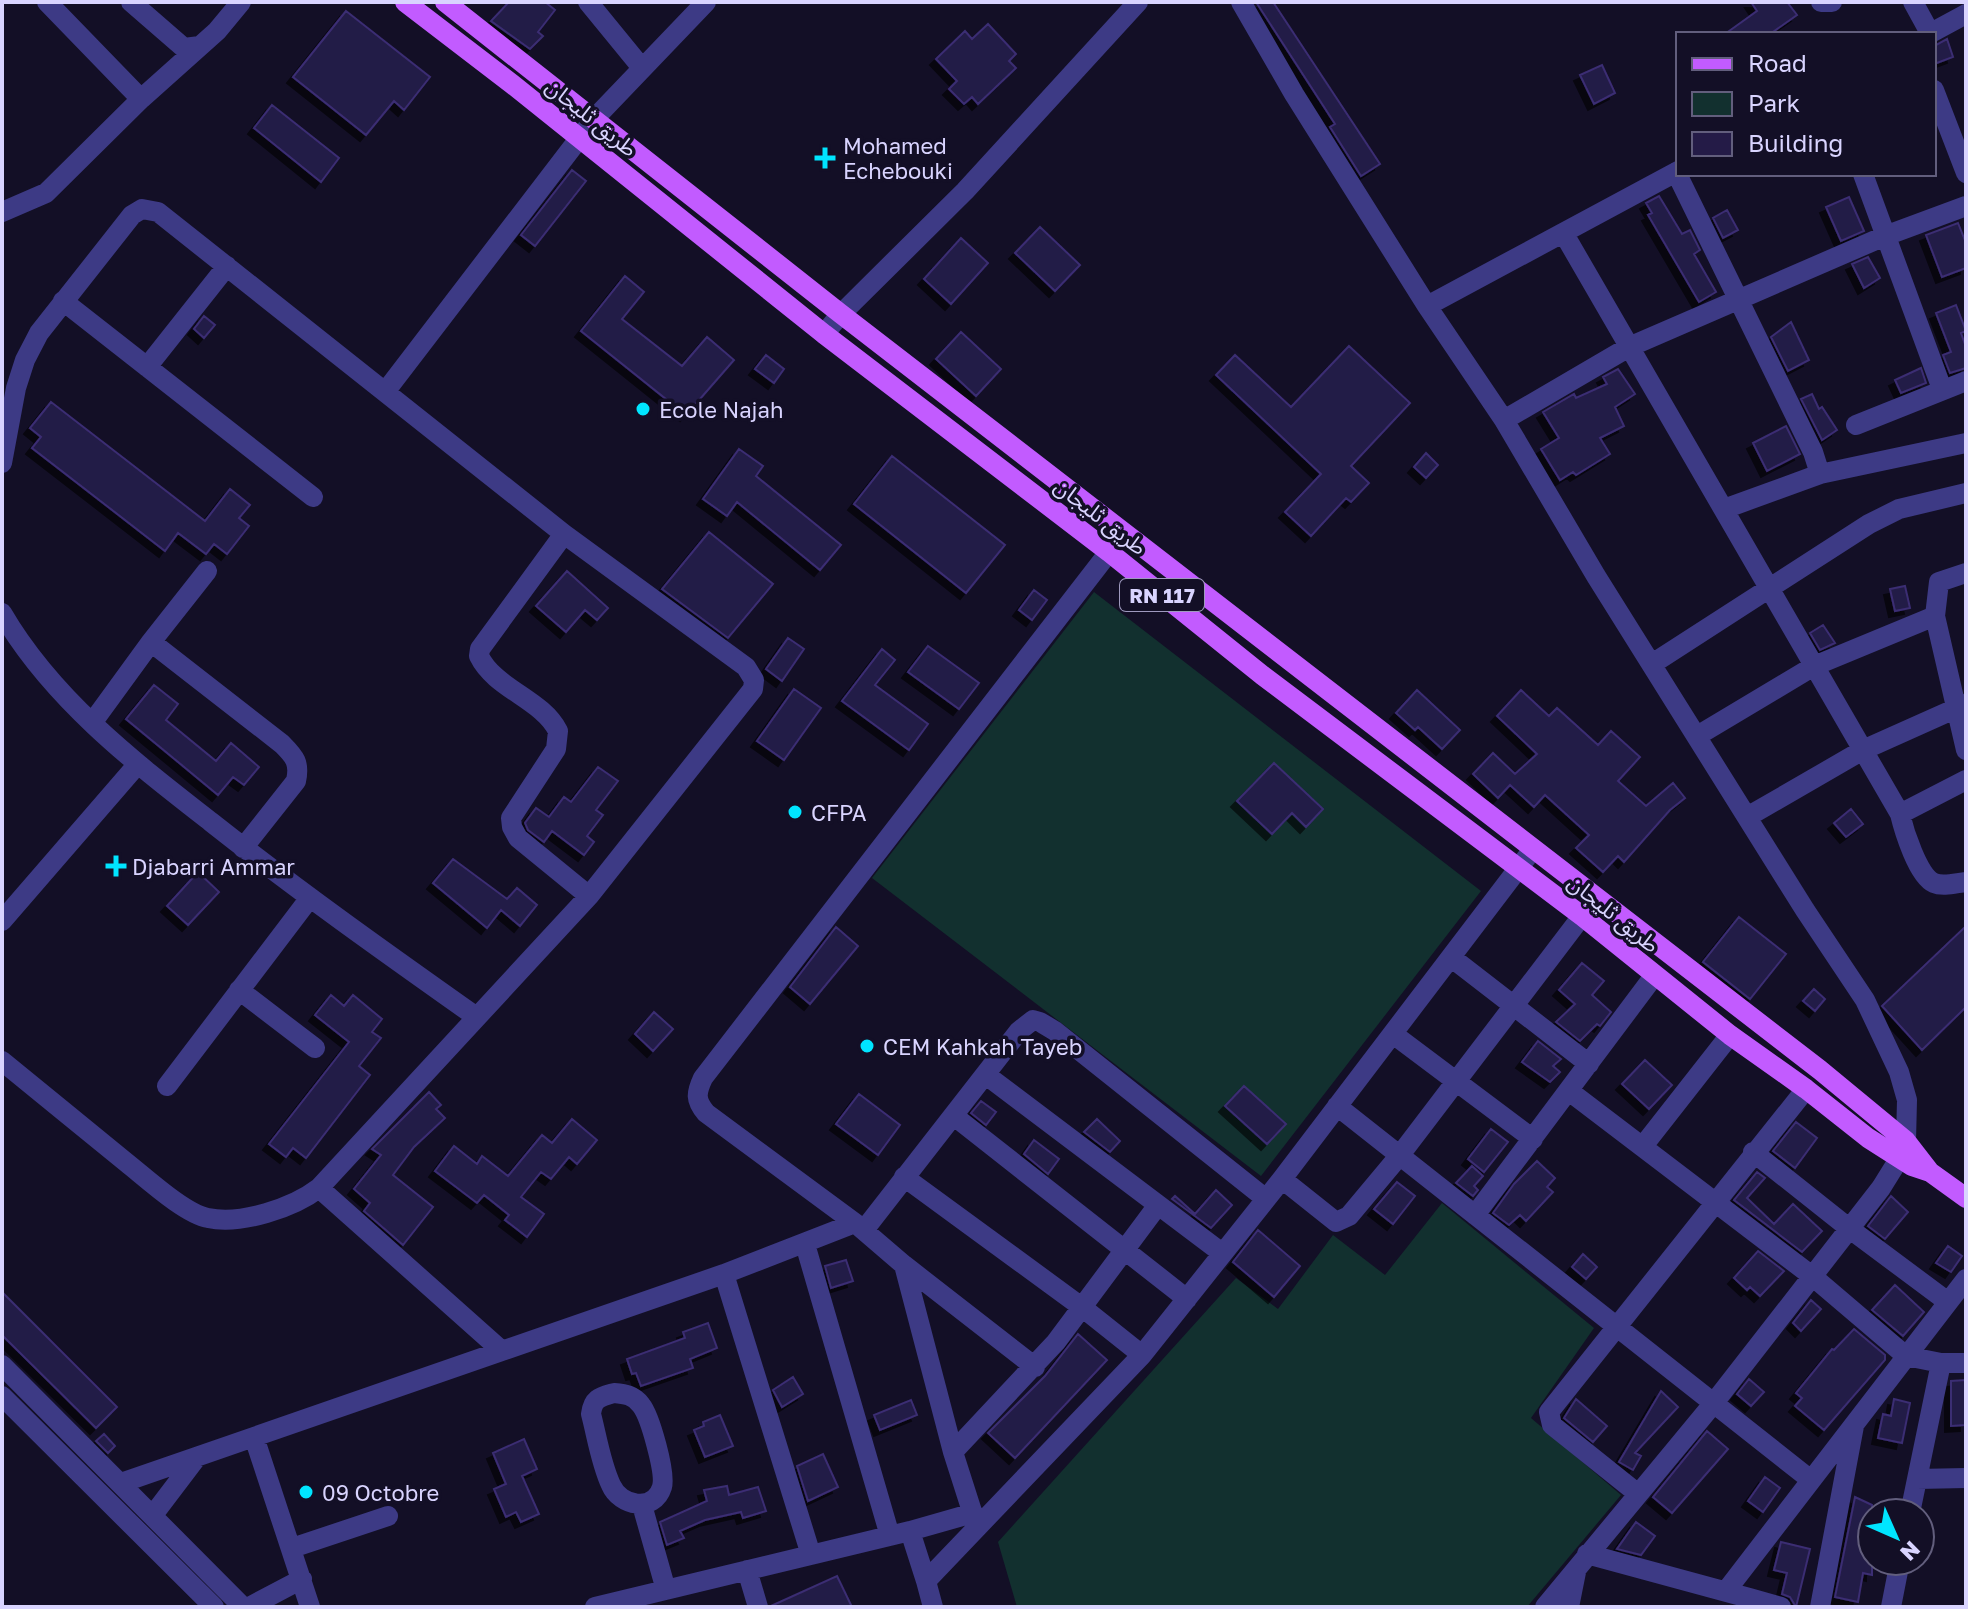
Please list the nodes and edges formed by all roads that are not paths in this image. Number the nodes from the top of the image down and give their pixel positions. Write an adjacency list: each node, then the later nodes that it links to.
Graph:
1 (47, 2): 19 (street)
2 (131, 2): 16 (street)
3 (241, 2): 16 (street)
4 (405, 2): 21 (main road, طريق ثليجان / RN 117)
5 (445, 2): 20 (main road, طريق ثليجان / RN 117)
6 (588, 2): 17 (street)
7 (706, 2): 17 (street)
8 (1138, 2): 34 (street)
9 (1241, 2): 33 (street)
10 (1821, 2): 11 (street)
11 (1832, 2)
12 (1913, 2): 14 (street)
13 (1966, 14): 15 (street)
14 (1929, 32)
15 (1934, 32)
16 (200, 46): 19 (street)
17 (642, 68): 20 (street)
18 (1936, 95): 23 (street)
19 (141, 99): 27 (street)
20 (594, 119): 21 (street); 34 (main road, طريق ثليجان / RN 117)
21 (579, 137): 35 (main road, طريق ثليجان / RN 117); 40 (street)
22 (1676, 172): 28 (street)
23 (1966, 173)
24 (1679, 176): 32 (street)
25 (1864, 176): 29 (street)
26 (1966, 206): 29 (street)
27 (2, 212)
28 (1564, 234): 33 (street); 36 (street)
29 (1885, 236): 32 (street); 38 (street)
30 (227, 266): 31 (street); 37 (street); 40 (street)
31 (63, 301): 37 (street); 39 (street)
32 (1739, 301): 36 (street); 45 (street)
33 (1427, 306): 41 (street)
34 (841, 314): 35 (street); 69 (main road, طريق ثليجان / RN 117)
35 (824, 334): 50 (main road, طريق ثليجان / RN 117)
36 (1629, 347): 41 (street); 48 (street)
37 (147, 367): 47 (street)
38 (1959, 387): 42 (street)
39 (9, 388): 44 (street)
40 (385, 392): 49 (street)
41 (1504, 420): 57 (street)
42 (1856, 425)
43 (1966, 443): 45 (street)
44 (2, 463)
45 (1820, 474): 48 (street)
46 (1966, 493): 53 (street)
47 (313, 497)
48 (1724, 509): 53 (street)
49 (564, 534): 72 (street); 72 (street)
50 (1109, 552): 70 (main road, طريق ثليجان / RN 117); 106 (street)
51 (207, 571): 56 (street)
52 (1966, 573): 55 (street)
53 (1769, 588): 57 (street); 58 (street)
54 (2, 613): 60 (street)
55 (1935, 616): 58 (street); 59 (street)
56 (151, 642): 60 (street); 68 (street)
57 (1652, 664): 61 (street)
58 (1814, 666): 61 (street); 62 (street)
59 (1961, 705): 62 (street); 63 (street)
60 (92, 723): 64 (street)
61 (1697, 736): 67 (street)
62 (1863, 750): 66 (street); 67 (street)
63 (1966, 750)
64 (137, 765): 68 (street); 75 (street)
65 (1966, 780): 66 (street)
66 (1900, 814): 71 (street)
67 (1747, 817): 95 (street)
68 (243, 848): 73 (street)
69 (1533, 849): 70 (street); 95 (main road, طريق ثليجان / RN 117)
70 (1519, 868): 74 (main road, طريق ثليجان / RN 117); 76 (street)
71 (1966, 882)
72 (589, 896): 80 (street)
73 (309, 899): 78 (street); 80 (street)
74 (1582, 916): 77 (main road, طريق ثليجان / RN 117); 79 (street)
75 (2, 921)
76 (1452, 958): 79 (street); 81 (street)
77 (1654, 976): 82 (main road, طريق ثليجان / RN 117); 85 (street)
78 (239, 990): 83 (street); 88 (street)
79 (1514, 1006): 85 (street); 87 (street)
80 (475, 1016): 100 (street)
81 (1393, 1034): 87 (street); 91 (street)
82 (1730, 1035): 89 (main road, طريق ثليجان / RN 117); 94 (street)
83 (315, 1048)
84 (2, 1061): 100 (street)
85 (1589, 1064): 90 (street)
86 (986, 1075): 92 (street); 102 (street); 104 (street)
87 (1456, 1082): 93 (street); 97 (street)
88 (167, 1086)
89 (1806, 1089): 95 (main road, طريق ثليجان / RN 117); 96 (street)
90 (1569, 1091): 93 (street); 94 (street)
91 (1337, 1106): 97 (street); 99 (street)
92 (954, 1116): 98 (street); 109 (street)
93 (1533, 1139): 105 (street)
94 (1643, 1146): 103 (street)
95 (1903, 1150): 101 (main road, طريق ثليجان / RN 117); 107 (street)
96 (1753, 1152): 103 (street); 107 (street)
97 (1400, 1155): 99 (street); 105 (street)
98 (904, 1177): 106 (street); 117 (street)
99 (1282, 1179): 102 (street)
100 (319, 1188): 119 (street)
101 (1966, 1198)
102 (1266, 1199): 110 (street)
103 (1715, 1201): 113 (street); 118 (street)
104 (1158, 1205): 109 (street); 110 (street)
105 (1475, 1215): 118 (street)
106 (859, 1226): 108 (street); 111 (street)
107 (1850, 1229): 113 (street); 116 (street)
108 (805, 1244): 112 (street); 142 (street)
109 (1125, 1251): 115 (street); 117 (street)
110 (1222, 1253): 115 (street)
111 (904, 1265): 125 (street); 130 (street)
112 (724, 1274): 119 (street); 144 (street)
113 (1812, 1276): 121 (street); 127 (street)
114 (1966, 1279): 116 (street)
115 (1187, 1299): 120 (street)
116 (1948, 1302): 121 (street)
117 (1083, 1308): 120 (street); 125 (street)
118 (1615, 1327): 127 (street); 136 (street)
119 (502, 1351): 129 (street)
120 (1142, 1355): 141 (street)
121 (1906, 1356): 122 (street); 128 (street)
122 (1941, 1363): 123 (street); 133 (street)
123 (1966, 1363)
124 (2, 1365): 135 (street)
125 (1035, 1367): 130 (street)
126 (2, 1396): 153 (street)
127 (1713, 1404): 134 (street); 136 (street)
128 (1854, 1424): 134 (street); 162 (street)
129 (254, 1437): 131 (street); 143 (street)
130 (953, 1452): 141 (street)
131 (197, 1457): 135 (street); 139 (street)
132 (1966, 1478): 133 (street)
133 (1917, 1479): 137 (street)
134 (1811, 1480): 151 (street)
135 (121, 1483): 139 (street)
136 (1637, 1493): 145 (street)
137 (1913, 1497)
138 (642, 1505): 138 (street); 150 (street)
139 (153, 1515): 154 (street)
140 (388, 1516): 143 (street)
141 (975, 1520): 142 (street); 149 (street)
142 (900, 1534): 144 (street); 149 (street)
143 (292, 1548): 148 (street)
144 (811, 1555): 146 (street)
145 (1582, 1561): 151 (street); 159 (street); 160 (street)
146 (747, 1570): 150 (street); 157 (street)
147 (1897, 1577): 163 (street)
148 (302, 1579): 154 (street); 155 (street)
149 (926, 1581): 158 (street)
150 (666, 1590): 156 (street)
151 (1726, 1591): 152 (street)
152 (1748, 1603): 161 (street)
153 (214, 1607)
154 (246, 1607)
155 (310, 1607)
156 (595, 1607)
157 (758, 1607)
158 (933, 1607)
159 (1545, 1607)
160 (1569, 1607)
161 (1781, 1607)
162 (1820, 1607)
163 (1891, 1607)

